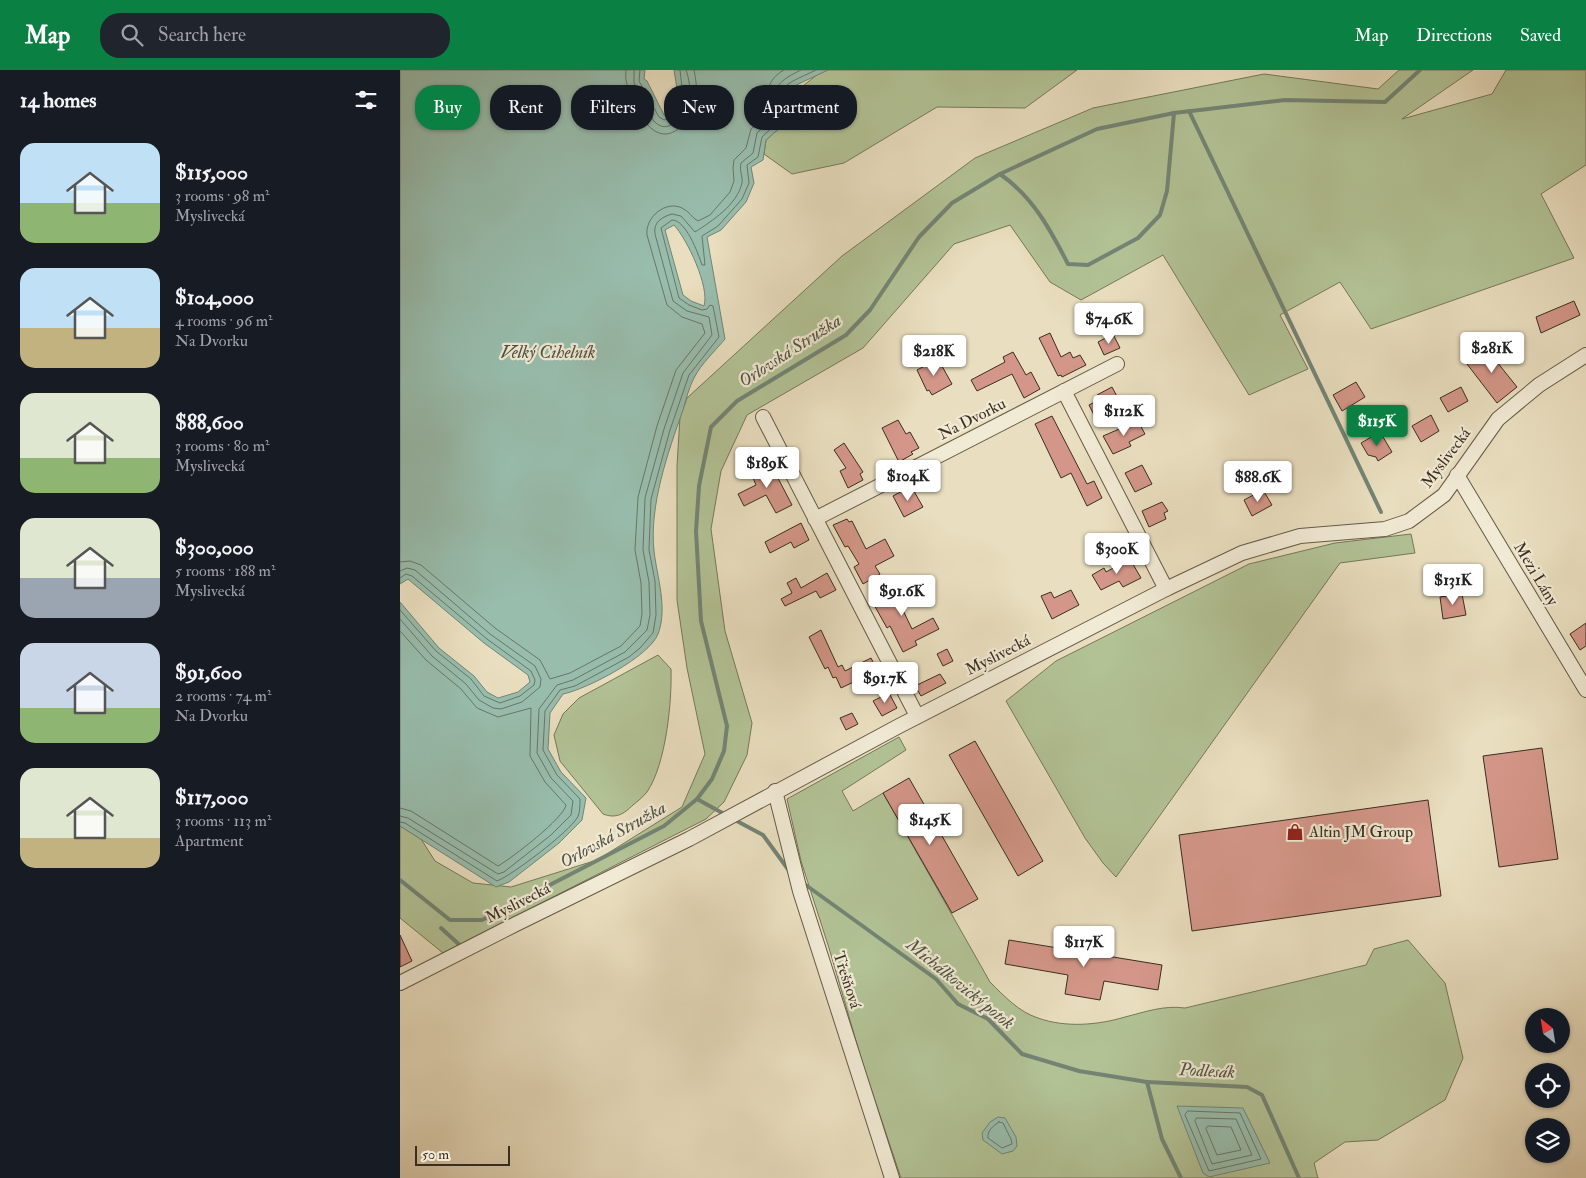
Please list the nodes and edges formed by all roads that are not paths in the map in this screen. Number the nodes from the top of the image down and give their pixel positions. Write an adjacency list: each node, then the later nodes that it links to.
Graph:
1 (1586, 354): 5 (street, Myslivecká)
2 (1117, 364): 3 (street, Na Dvorku)
3 (1064, 391): 6 (street, Na Dvorku); 7 (street)
4 (763, 417): 6 (street)
5 (1457, 475): 7 (street, Myslivecká); 8 (street, Mezi Lány)
6 (815, 519): 9 (street)
7 (1166, 589): 9 (street, Myslivecká)
8 (1586, 690)
9 (917, 716): 10 (street, Myslivecká)
10 (775, 791): 11 (street, Myslivecká); 12 (street, Třešňová)
11 (400, 983)
12 (892, 1178)

